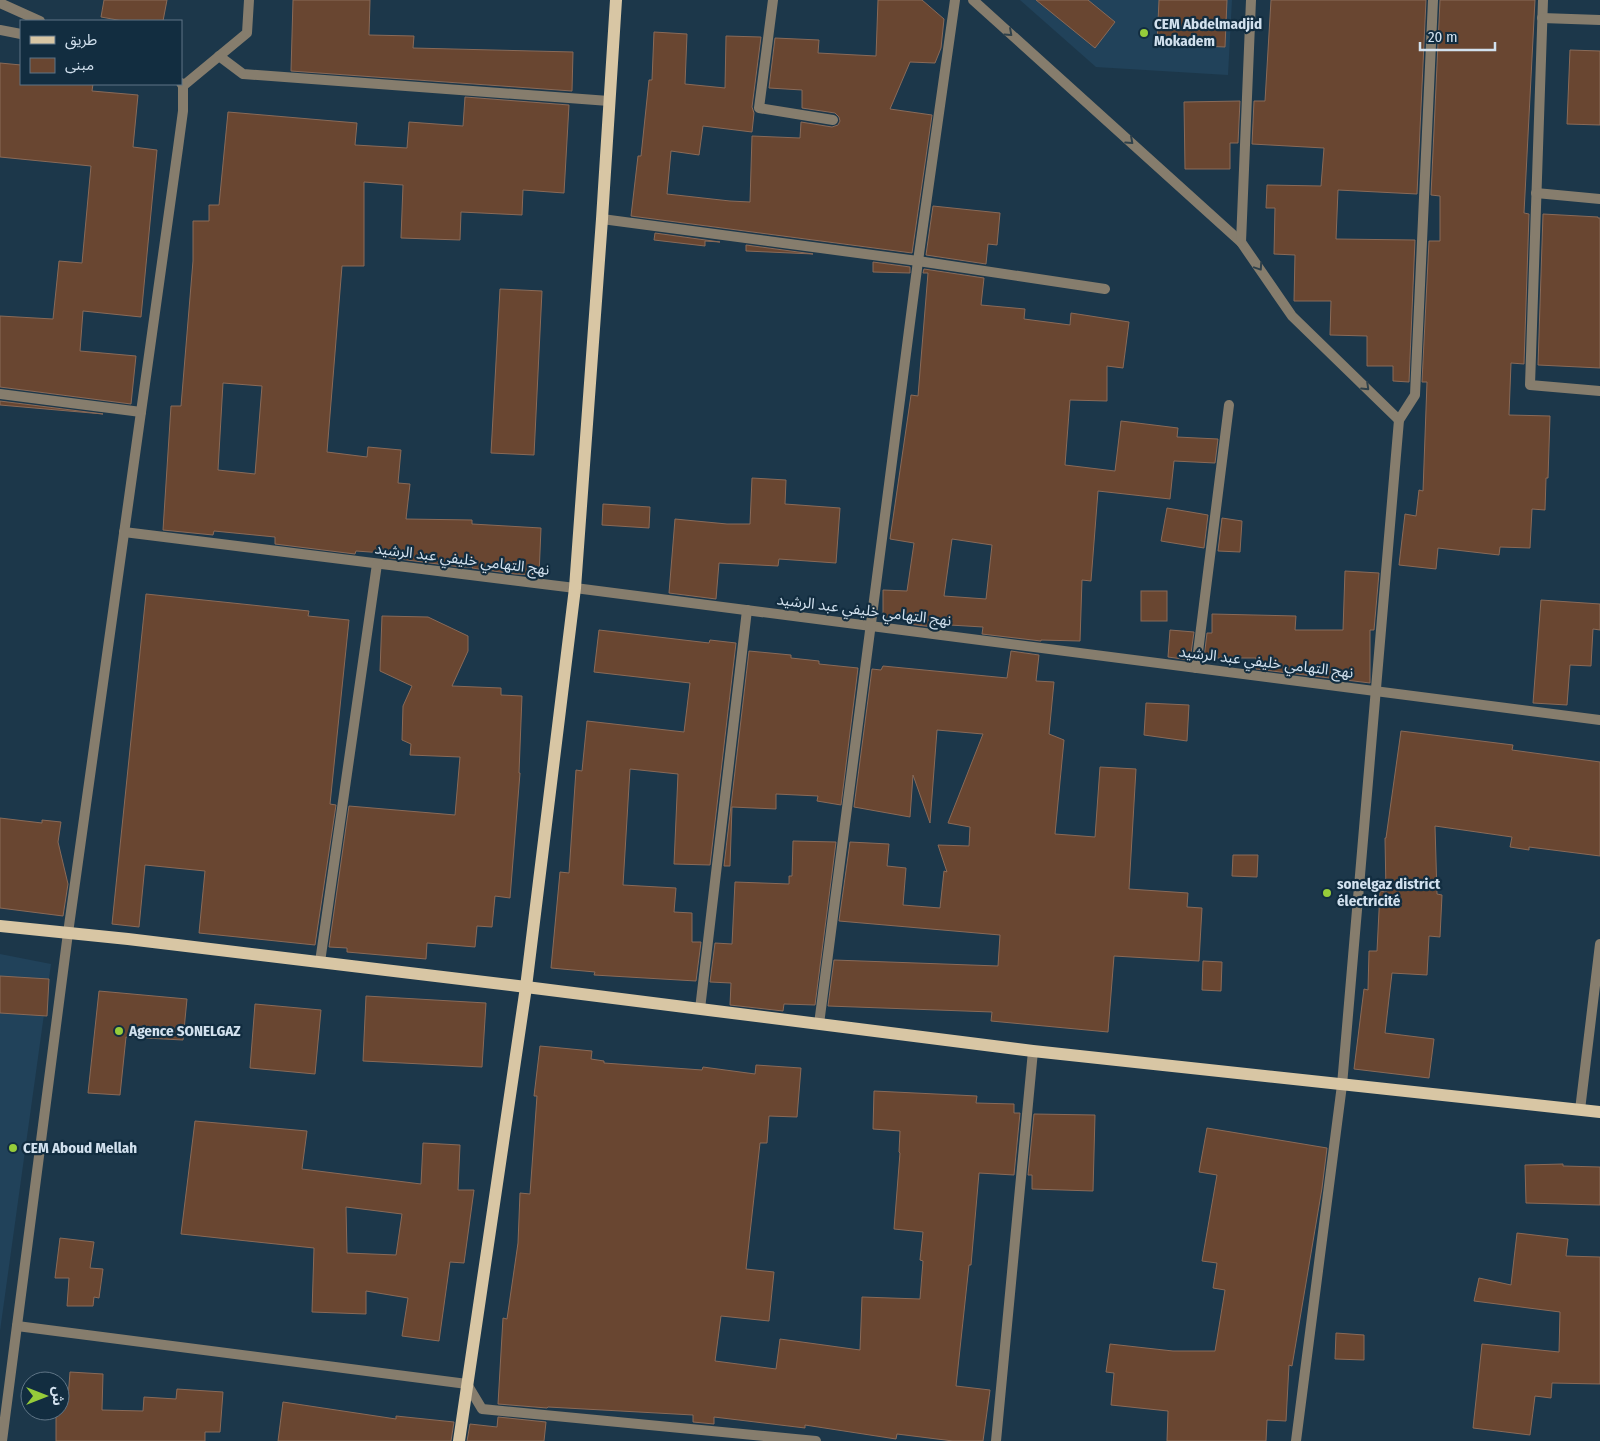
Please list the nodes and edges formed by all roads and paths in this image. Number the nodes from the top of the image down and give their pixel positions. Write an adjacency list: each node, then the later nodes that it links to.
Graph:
1 (250, 0): 15 (street)
2 (616, 0): 17 (main road)
3 (773, 0): 18 (street)
4 (955, 0): 23 (street)
5 (973, 0): 22 (street, one-way to 22)
6 (1251, 0): 22 (street)
7 (1433, 0): 29 (street)
8 (1542, 0): 10 (street)
9 (0, 3): 11 (street)
10 (1542, 18): 12 (street); 19 (street)
11 (38, 20)
12 (1600, 20)
13 (0, 30): 14 (street)
14 (20, 34)
15 (219, 56): 16 (street); 17 (street)
16 (182, 84): 28 (street)
17 (609, 101): 21 (main road)
18 (833, 120)
19 (1536, 193): 20 (street); 25 (street)
20 (1600, 199)
21 (602, 220): 23 (street); 32 (main road)
22 (1242, 242): 29 (street, one-way to 29)
23 (918, 261): 24 (street); 34 (street)
24 (1105, 289)
25 (1600, 391)
26 (0, 394): 28 (street)
27 (1229, 405): 35 (street)
28 (141, 412): 30 (street)
29 (1399, 420): 36 (street)
30 (124, 532): 31 (street, نهج التهامي خليفي عبد الرشيد); 39 (street)
31 (377, 564): 32 (street, نهج التهامي خليفي عبد الرشيد); 41 (street)
32 (575, 588): 33 (street, نهج التهامي خليفي عبد الرشيد); 42 (main road)
33 (747, 610): 34 (street, نهج التهامي خليفي عبد الرشيد); 43 (street)
34 (871, 626): 35 (street, نهج التهامي خليفي عبد الرشيد); 44 (street)
35 (1196, 668): 36 (street, نهج التهامي خليفي عبد الرشيد)
36 (1375, 691): 37 (street, نهج التهامي خليفي عبد الرشيد); 46 (street)
37 (1600, 720)
38 (0, 926): 39 (main road)
39 (68, 933): 41 (main road); 49 (street)
40 (1600, 944): 47 (street)
41 (320, 962): 42 (main road)
42 (526, 987): 43 (main road); 50 (main road)
43 (700, 1009): 44 (main road)
44 (819, 1024): 45 (main road)
45 (1032, 1051): 46 (main road); 54 (street)
46 (1342, 1084): 47 (main road); 55 (street)
47 (1580, 1110): 48 (main road)
48 (1600, 1112)
49 (17, 1326): 50 (street); 51 (street)
50 (467, 1384): 52 (main road); 53 (street)
51 (2, 1441)
52 (459, 1441)
53 (816, 1441)
54 (996, 1441)
55 (1296, 1441)

